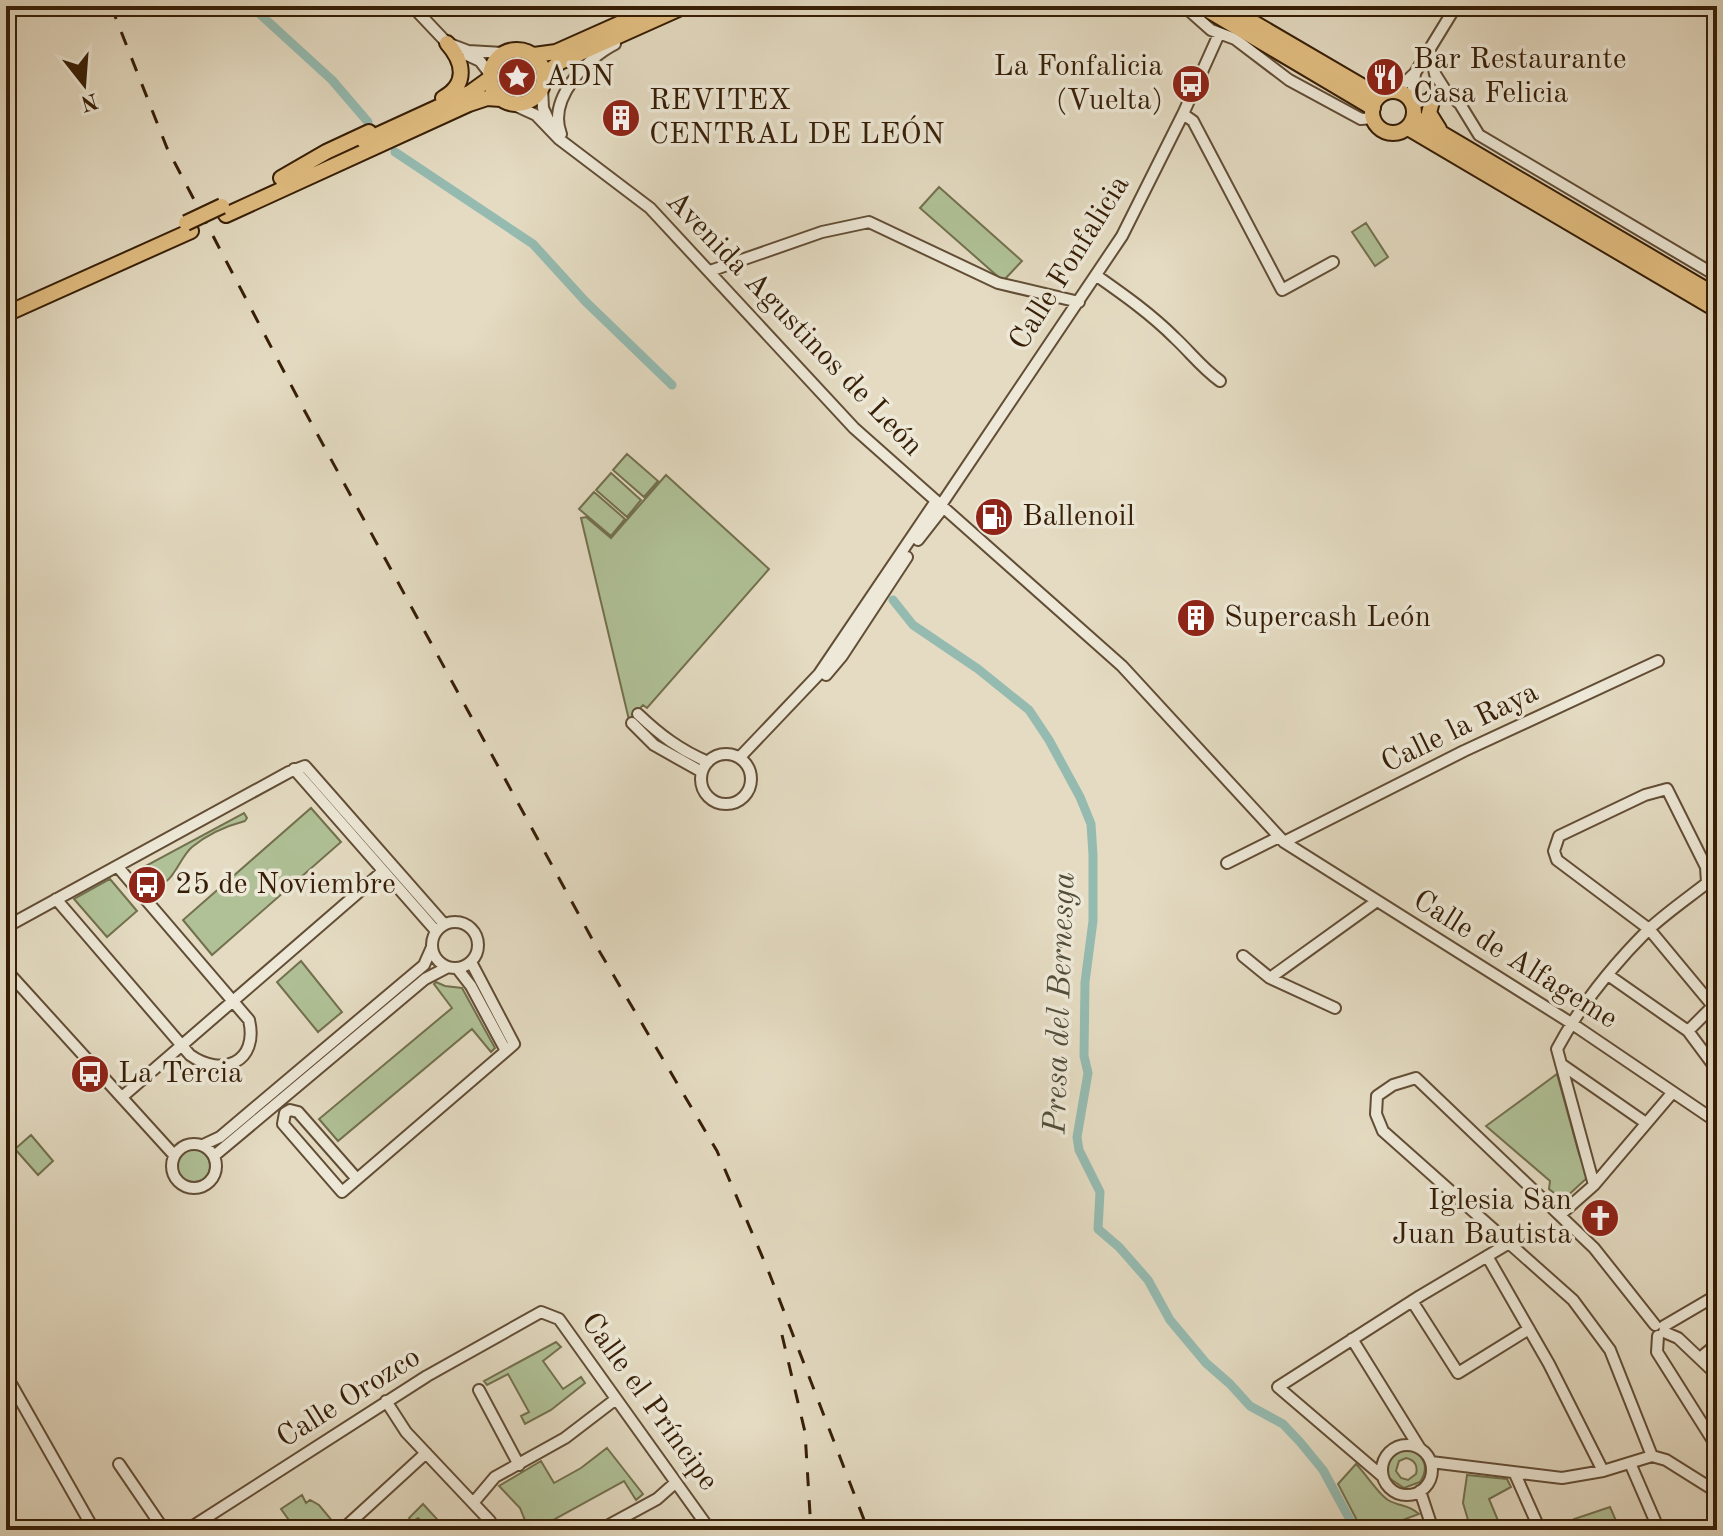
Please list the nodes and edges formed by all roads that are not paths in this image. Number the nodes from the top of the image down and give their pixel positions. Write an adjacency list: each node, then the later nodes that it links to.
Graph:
1 (412, 6): 10 (street)
2 (659, 6): 13 (highway)
3 (685, 6): 16 (highway)
4 (693, 6): 23 (street)
5 (1184, 6): 9 (street)
6 (1201, 6): 20 (highway)
7 (1225, 6): 20 (highway)
8 (1456, 6): 11 (street)
9 (1219, 34): 20 (street); 22 (street, Calle Fonfalicia)
10 (450, 47): 12 (street); 15 (street); 26 (highway)
11 (1430, 51): 14 (street); 18 (street)
12 (503, 53): 13 (highway); 15 (highway)
13 (534, 55): 16 (highway)
14 (1415, 73): 17 (street); 21 (street)
15 (489, 76): 19 (highway); 26 (highway)
16 (543, 85): 19 (highway); 23 (street, Avenida Agustinos de León)
17 (1396, 91): 20 (highway); 21 (highway)
18 (1440, 95): 21 (street); 24 (highway); 32 (street)
19 (506, 101): 25 (street, Avenida Agustinos de León); 27 (highway)
20 (1375, 107): 21 (highway)
21 (1411, 112): 24 (highway); 36 (highway)
22 (1183, 114): 29 (street); 31 (street, Calle Fonfalicia)
23 (561, 134): 25 (street, Avenida Agustinos de León)
24 (1445, 136): 33 (highway)
25 (573, 148): 30 (street, Avenida Agustinos de León)
26 (281, 178): 27 (highway)
27 (224, 210): 28 (highway, bridge)
28 (188, 227): 35 (highway); 37 (highway)
29 (1333, 262)
30 (710, 271): 34 (street); 39 (street, Avenida Agustinos de León)
31 (1097, 276): 34 (street, Calle Fonfalicia); 38 (street)
32 (1717, 276)
33 (1717, 296)
34 (1079, 302): 39 (street, Calle Fonfalicia)
35 (6, 303)
36 (1717, 310)
37 (6, 314)
38 (1220, 381)
39 (940, 505): 41 (street, Calle Fonfalicia); 45 (street, Avenida Agustinos de León)
40 (1658, 661): 45 (street, Calle la Raya)
41 (742, 759): 42 (street); 44 (street)
42 (708, 762): 44 (street); 44 (street)
43 (294, 769): 47 (street); 48 (street); 52 (street)
44 (702, 772)
45 (1281, 840): 46 (street, Calle la Raya); 50 (street, Calle de Alfageme)
46 (1227, 863)
47 (117, 866): 49 (street); 61 (street)
48 (382, 872): 52 (street); 61 (street)
49 (56, 899): 51 (street); 65 (street)
50 (1377, 901): 60 (street); 63 (street, Calle de Alfageme)
51 (6, 927)
52 (440, 928): 54 (street); 56 (street)
53 (1649, 929): 53 (street); 59 (street); 64 (street)
54 (432, 947): 57 (street); 73 (street)
55 (1243, 956): 60 (street)
56 (471, 962): 57 (street); 66 (street)
57 (452, 968): 66 (street); 75 (street)
58 (6, 970): 70 (street)
59 (1608, 975): 63 (street); 64 (street)
60 (1270, 978): 62 (street)
61 (234, 1000): 65 (street); 65 (street)
62 (1335, 1008)
63 (1571, 1023): 67 (street); 69 (street, Calle de Alfageme)
64 (1688, 1031): 68 (street)
65 (182, 1045): 70 (street)
66 (506, 1051): 76 (street)
67 (1561, 1064): 72 (street); 77 (street)
68 (1717, 1070)
69 (1673, 1092): 71 (street, Calle de Alfageme); 72 (street)
70 (122, 1097): 74 (street)
71 (1717, 1122)
72 (1646, 1123): 77 (street)
73 (203, 1145): 74 (street); 75 (street)
74 (174, 1155): 75 (street)
75 (214, 1156)
76 (357, 1179): 76 (street)
77 (1594, 1185): 78 (street)
78 (1560, 1215): 79 (street); 85 (street)
79 (1511, 1242): 80 (street); 97 (street)
80 (1487, 1256): 82 (street); 84 (street)
81 (1717, 1295): 85 (street)
82 (1412, 1301): 84 (street); 86 (street)
83 (541, 1312): 92 (street, Calle el Príncipe); 93 (street, Calle Orozco)
84 (1529, 1329): 102 (street)
85 (1660, 1330): 88 (street); 94 (street)
86 (1352, 1339): 95 (street); 104 (street)
87 (1717, 1344): 88 (street)
88 (1700, 1358): 90 (street)
89 (6, 1375): 109 (street)
90 (1717, 1375)
91 (479, 1390): 101 (street)
92 (616, 1399): 101 (street); 105 (street, Calle el Príncipe)
93 (386, 1401): 96 (street); 111 (street, Calle Orozco)
94 (1716, 1445)
95 (1419, 1447): 98 (street); 104 (street)
96 (426, 1453): 108 (street); 112 (street)
97 (1652, 1456): 99 (street); 107 (street)
98 (1431, 1462): 103 (street); 106 (street)
99 (1630, 1463): 102 (street); 118 (street)
100 (119, 1464): 110 (street)
101 (519, 1465): 108 (street)
102 (1603, 1471): 103 (street)
103 (1515, 1474): 117 (street)
104 (1382, 1476): 106 (street)
105 (675, 1483): 114 (street); 115 (street, Calle el Príncipe)
106 (1420, 1491): 116 (street)
107 (1717, 1492)
108 (473, 1503): 113 (street)
109 (94, 1530)
110 (164, 1530)
111 (187, 1530)
112 (342, 1530)
113 (494, 1530)
114 (600, 1530)
115 (710, 1530)
116 (1433, 1530)
117 (1540, 1530)
118 (1659, 1530)

